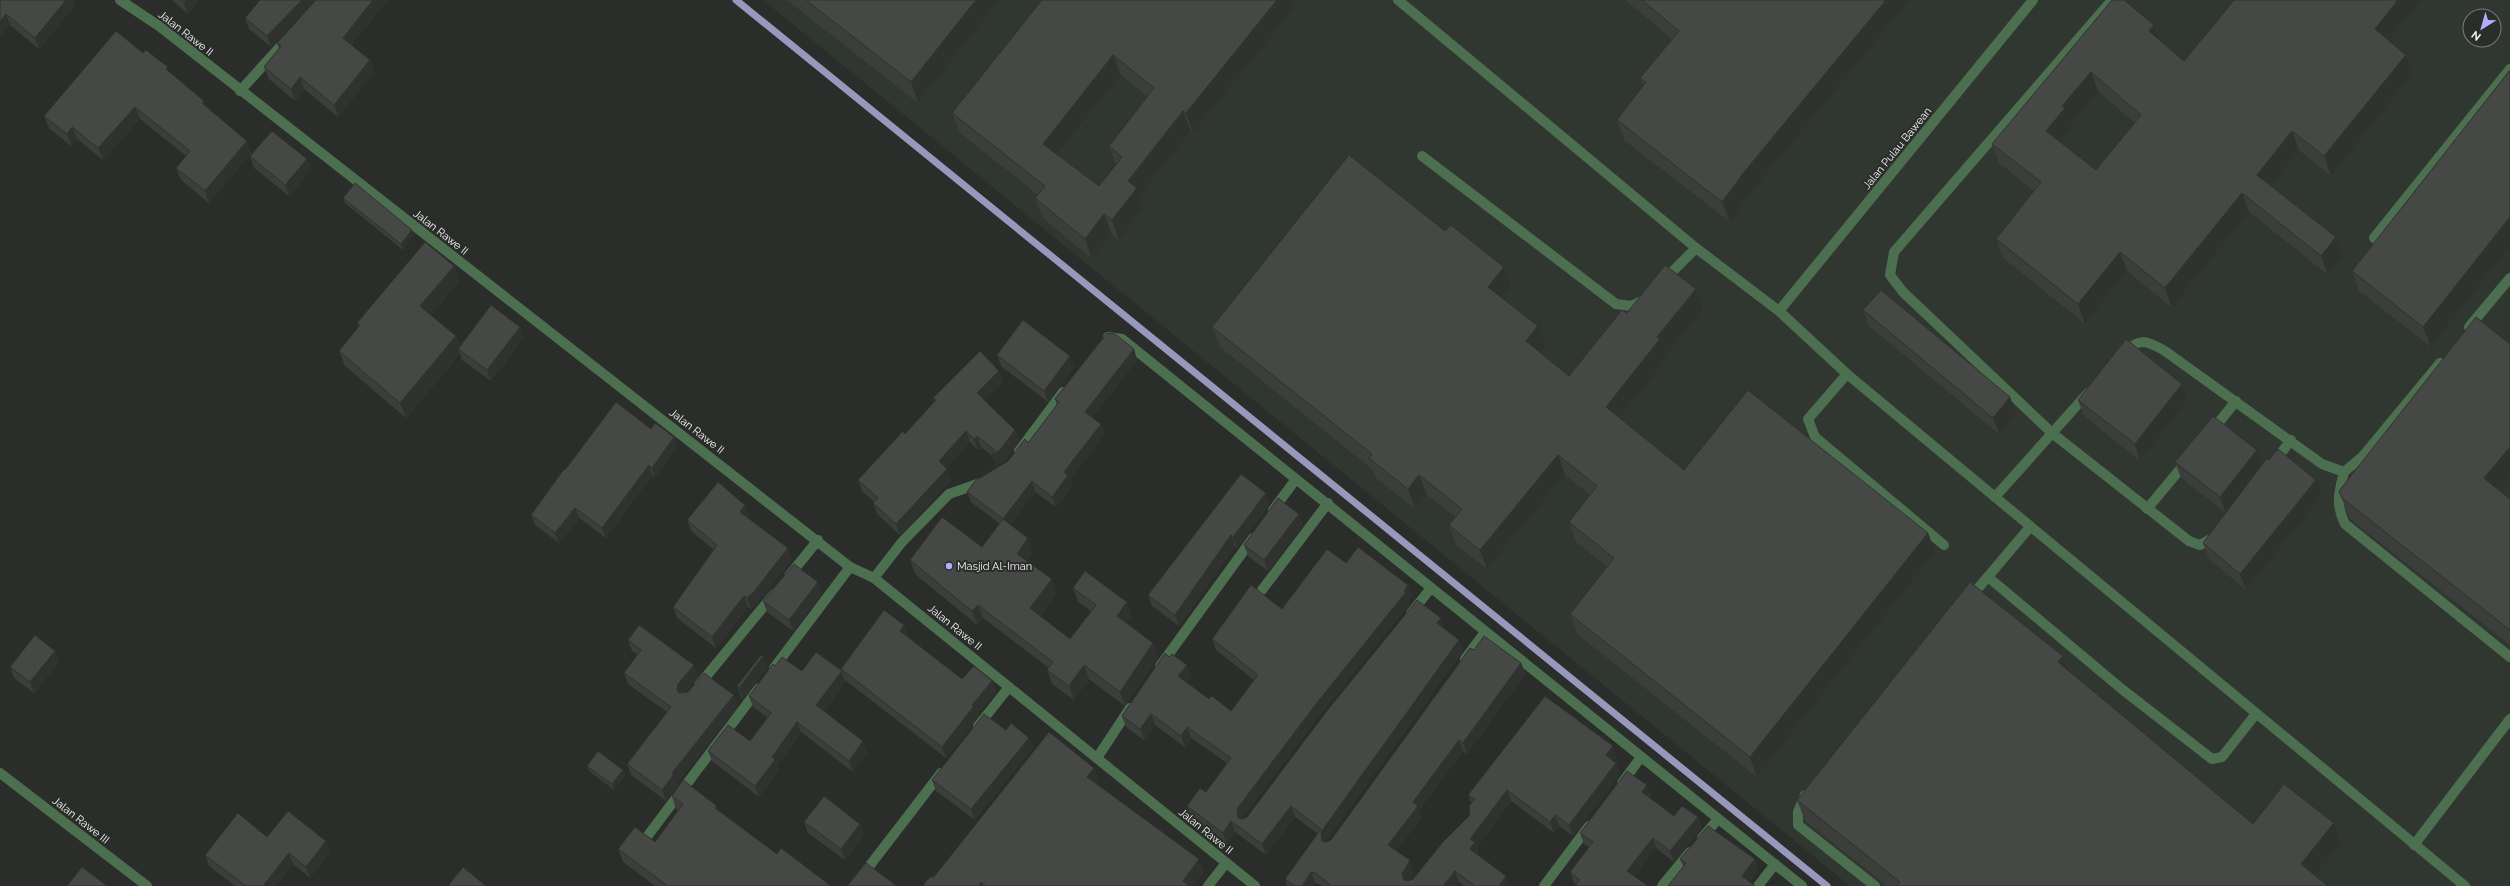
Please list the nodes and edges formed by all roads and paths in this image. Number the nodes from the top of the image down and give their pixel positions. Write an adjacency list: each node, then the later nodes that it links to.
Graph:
1 (120, 0): 7 (street, Jalan Rawe II)
2 (1398, 0): 10 (street)
3 (2033, 0): 12 (street, Jalan Pulau Bawean)
4 (2112, 0): 21 (street)
5 (297, 28): 7 (street)
6 (2510, 69): 9 (street)
7 (240, 91): 37 (street, Jalan Rawe II)
8 (1422, 156): 10 (street)
9 (2374, 238)
10 (1696, 248): 12 (street)
11 (2510, 278): 13 (street)
12 (1779, 312): 17 (street)
13 (2464, 333)
14 (1099, 345): 29 (street)
15 (2449, 352): 27 (street)
16 (2116, 362): 20 (street)
17 (1847, 374): 30 (street); 38 (street)
18 (1070, 383): 25 (street)
19 (2095, 386): 21 (street)
20 (2236, 401): 22 (street); 23 (street)
21 (2052, 433): 30 (street); 32 (street)
22 (2290, 440): 26 (street); 27 (street)
23 (2202, 443)
24 (2192, 455): 32 (street)
25 (1012, 460)
26 (2269, 469)
27 (2344, 472): 47 (street)
28 (991, 477): 41 (street)
29 (1296, 479): 31 (street); 33 (street)
30 (1994, 497): 34 (street)
31 (1328, 503): 42 (street); 43 (street)
32 (2147, 509): 36 (street)
33 (1268, 517)
34 (2030, 527): 40 (street); 53 (street)
35 (1259, 530): 49 (street)
36 (2221, 531)
37 (818, 540): 39 (street, Jalan Rawe II); 51 (street)
38 (1944, 545)
39 (850, 567): 41 (street, Jalan Rawe II); 64 (street)
40 (1988, 577): 44 (street); 53 (street)
41 (874, 578): 50 (street, Jalan Rawe II)
42 (1431, 588): 45 (street); 46 (street)
43 (1262, 590)
44 (1962, 607)
45 (1406, 619)
46 (1485, 632): 48 (street); 56 (street)
47 (2510, 657)
48 (1458, 670)
49 (1154, 674)
50 (1009, 686): 55 (street); 57 (street, Jalan Rawe II)
51 (692, 693)
52 (1136, 699): 57 (street)
53 (2255, 715): 65 (street)
54 (2510, 719): 65 (street)
55 (970, 736)
56 (1641, 757): 61 (street); 63 (street)
57 (1097, 758): 66 (street, Jalan Rawe II)
58 (945, 768): 69 (street)
59 (0, 773): 68 (street, Jalan Rawe III)
60 (1809, 788): 76 (street)
61 (1613, 794)
62 (1595, 819): 72 (street)
63 (1718, 819): 67 (street); 73 (street)
64 (646, 838)
65 (2414, 845): 77 (street)
66 (1226, 862): 70 (street); 71 (street, Jalan Rawe II)
67 (1775, 864): 74 (street); 75 (street)
68 (147, 886)
69 (854, 886)
70 (1208, 886)
71 (1255, 886)
72 (1544, 886)
73 (1662, 886)
74 (1758, 886)
75 (1802, 886)
76 (1875, 886)
77 (2465, 886)

